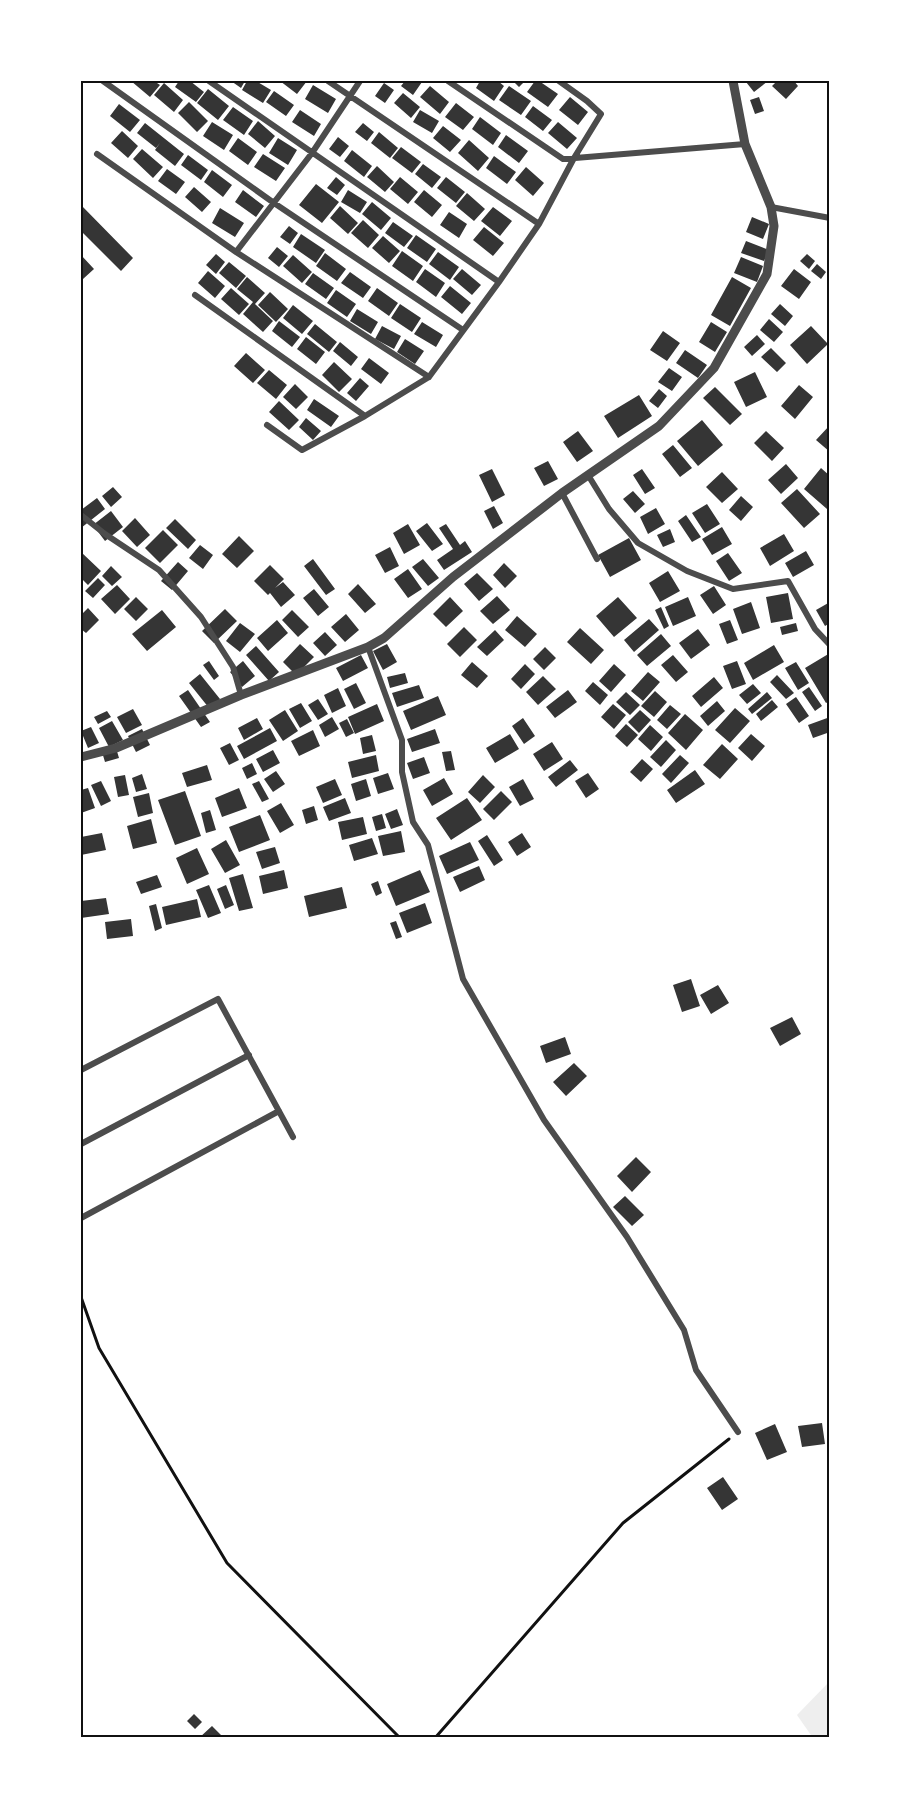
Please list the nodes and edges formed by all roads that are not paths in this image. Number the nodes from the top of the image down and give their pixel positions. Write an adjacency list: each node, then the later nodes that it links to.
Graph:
1 (103, 81): 13 (street)
2 (209, 81): 10 (street)
3 (328, 81): 8 (street)
4 (360, 81): 8 (street)
5 (448, 81): 12 (street)
6 (559, 81): 12 (street)
7 (733, 81): 9 (street)
8 (350, 95): 10 (street); 16 (street)
9 (745, 144): 12 (street); 14 (street)
10 (312, 153): 13 (street); 18 (street)
11 (98, 154): 17 (street)
12 (574, 158): 16 (street)
13 (274, 203): 17 (street); 20 (street)
14 (771, 207): 15 (street); 24 (street)
15 (830, 218)
16 (539, 224): 18 (street)
17 (236, 252): 21 (street)
18 (499, 282): 20 (street)
19 (195, 295): 22 (street)
20 (464, 330): 21 (street)
21 (429, 377): 22 (street)
22 (364, 416): 23 (street)
23 (267, 425)
24 (588, 475): 25 (street); 28 (street)
25 (562, 493): 27 (street); 29 (street)
26 (81, 515): 30 (street)
27 (597, 559)
28 (830, 645)
29 (368, 647): 30 (street); 38 (street)
30 (242, 695): 31 (street)
31 (81, 757)
32 (249, 1055): 33 (street); 34 (street); 36 (street)
33 (81, 1070)
34 (279, 1111): 35 (street); 37 (street)
35 (293, 1137)
36 (81, 1144)
37 (81, 1218)
38 (738, 1432)

